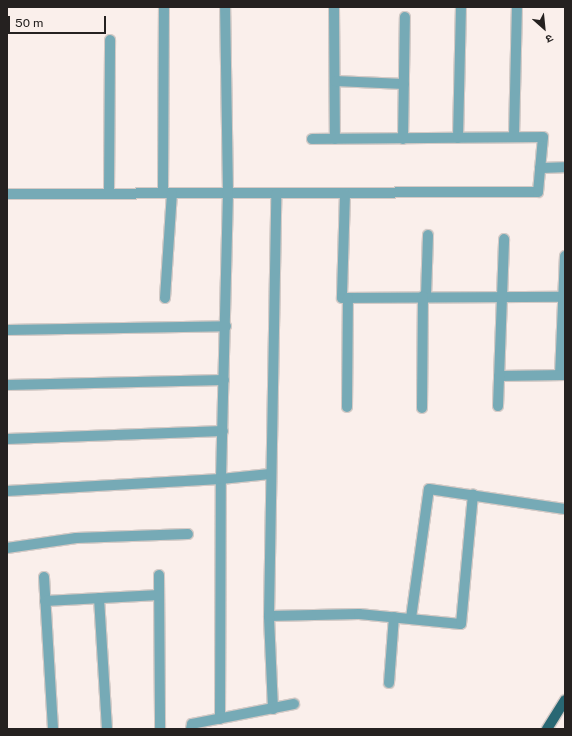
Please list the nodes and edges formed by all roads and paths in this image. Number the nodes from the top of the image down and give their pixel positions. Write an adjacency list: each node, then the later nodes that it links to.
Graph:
1 (164, 7): 18 (street)
2 (225, 7): 19 (street)
3 (334, 7): 8 (street)
4 (461, 7): 12 (street)
5 (517, 7): 10 (street)
6 (405, 17): 9 (street)
7 (110, 40): 17 (street)
8 (335, 81): 9 (street); 13 (street)
9 (404, 84): 11 (street)
10 (514, 137): 12 (street); 16 (street)
11 (403, 138): 12 (street); 13 (street)
12 (458, 138)
13 (335, 139): 14 (street)
14 (312, 140)
15 (565, 167): 16 (street)
16 (540, 168): 22 (street)
17 (109, 193): 18 (street); 20 (street)
18 (168, 193): 19 (street); 29 (street)
19 (228, 193): 21 (street); 32 (street)
20 (7, 194)
21 (276, 194): 22 (street); 43 (street)
22 (345, 194): 30 (street)
23 (428, 235): 27 (street)
24 (504, 239): 26 (street)
25 (565, 256): 28 (street)
26 (501, 295): 27 (street); 28 (street); 35 (street)
27 (424, 296): 30 (street); 40 (street)
28 (563, 297): 31 (street)
29 (165, 298)
30 (348, 298): 39 (street)
31 (564, 310): 34 (street)
32 (226, 326): 33 (street); 36 (street)
33 (7, 330)
34 (562, 375): 35 (street)
35 (499, 376): 38 (street)
36 (224, 380): 37 (street); 41 (street)
37 (7, 384)
38 (498, 406)
39 (347, 407)
40 (422, 408)
41 (223, 431): 42 (street); 44 (street)
42 (7, 439)
43 (270, 474): 44 (street); 55 (street)
44 (221, 479): 45 (street); 62 (street)
45 (7, 490)
46 (473, 495): 47 (street); 57 (street); 57 (street)
47 (565, 509)
48 (188, 534): 49 (street)
49 (7, 548)
50 (159, 575): 52 (street)
51 (44, 576): 54 (street)
52 (159, 595): 53 (street); 65 (street)
53 (99, 598): 54 (street); 64 (street)
54 (45, 600): 63 (street)
55 (268, 616): 56 (street); 61 (street)
56 (394, 617): 57 (street); 58 (street)
57 (411, 618)
58 (389, 684)
59 (565, 700): 67 (main road)
60 (294, 704): 61 (street)
61 (273, 709): 62 (street)
62 (220, 719): 66 (street)
63 (53, 729)
64 (107, 729)
65 (160, 729)
66 (191, 729)
67 (548, 729)

